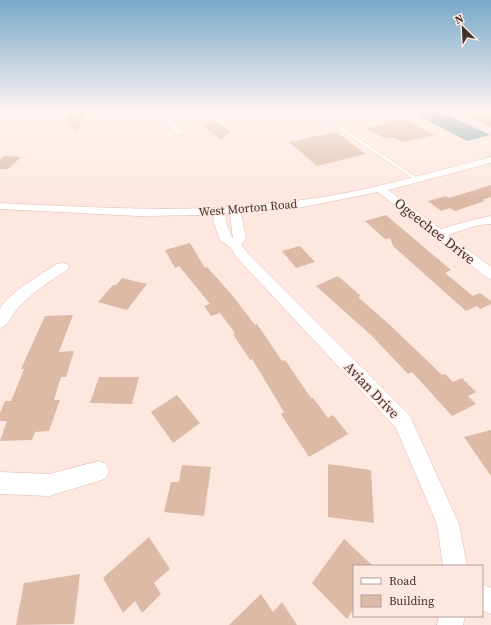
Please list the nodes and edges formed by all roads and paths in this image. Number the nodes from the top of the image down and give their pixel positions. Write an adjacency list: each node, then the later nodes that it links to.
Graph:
1 (359, 140): 3 (lane)
2 (491, 160): 3 (street, West Morton Road)
3 (417, 179): 4 (street, West Morton Road)
4 (380, 188): 6 (street, West Morton Road); 9 (street, Ogeechee Drive)
5 (0, 206): 7 (street, West Morton Road)
6 (235, 211): 7 (street, West Morton Road); 10 (street)
7 (219, 212): 10 (street, Avian Drive)
8 (491, 220): 9 (street)
9 (438, 234): 12 (street, Ogeechee Drive)
10 (235, 245): 16 (street, Avian Drive)
11 (62, 267): 13 (street)
12 (491, 274)
13 (0, 322)
14 (99, 472): 15 (street)
15 (0, 483)
16 (455, 565)

